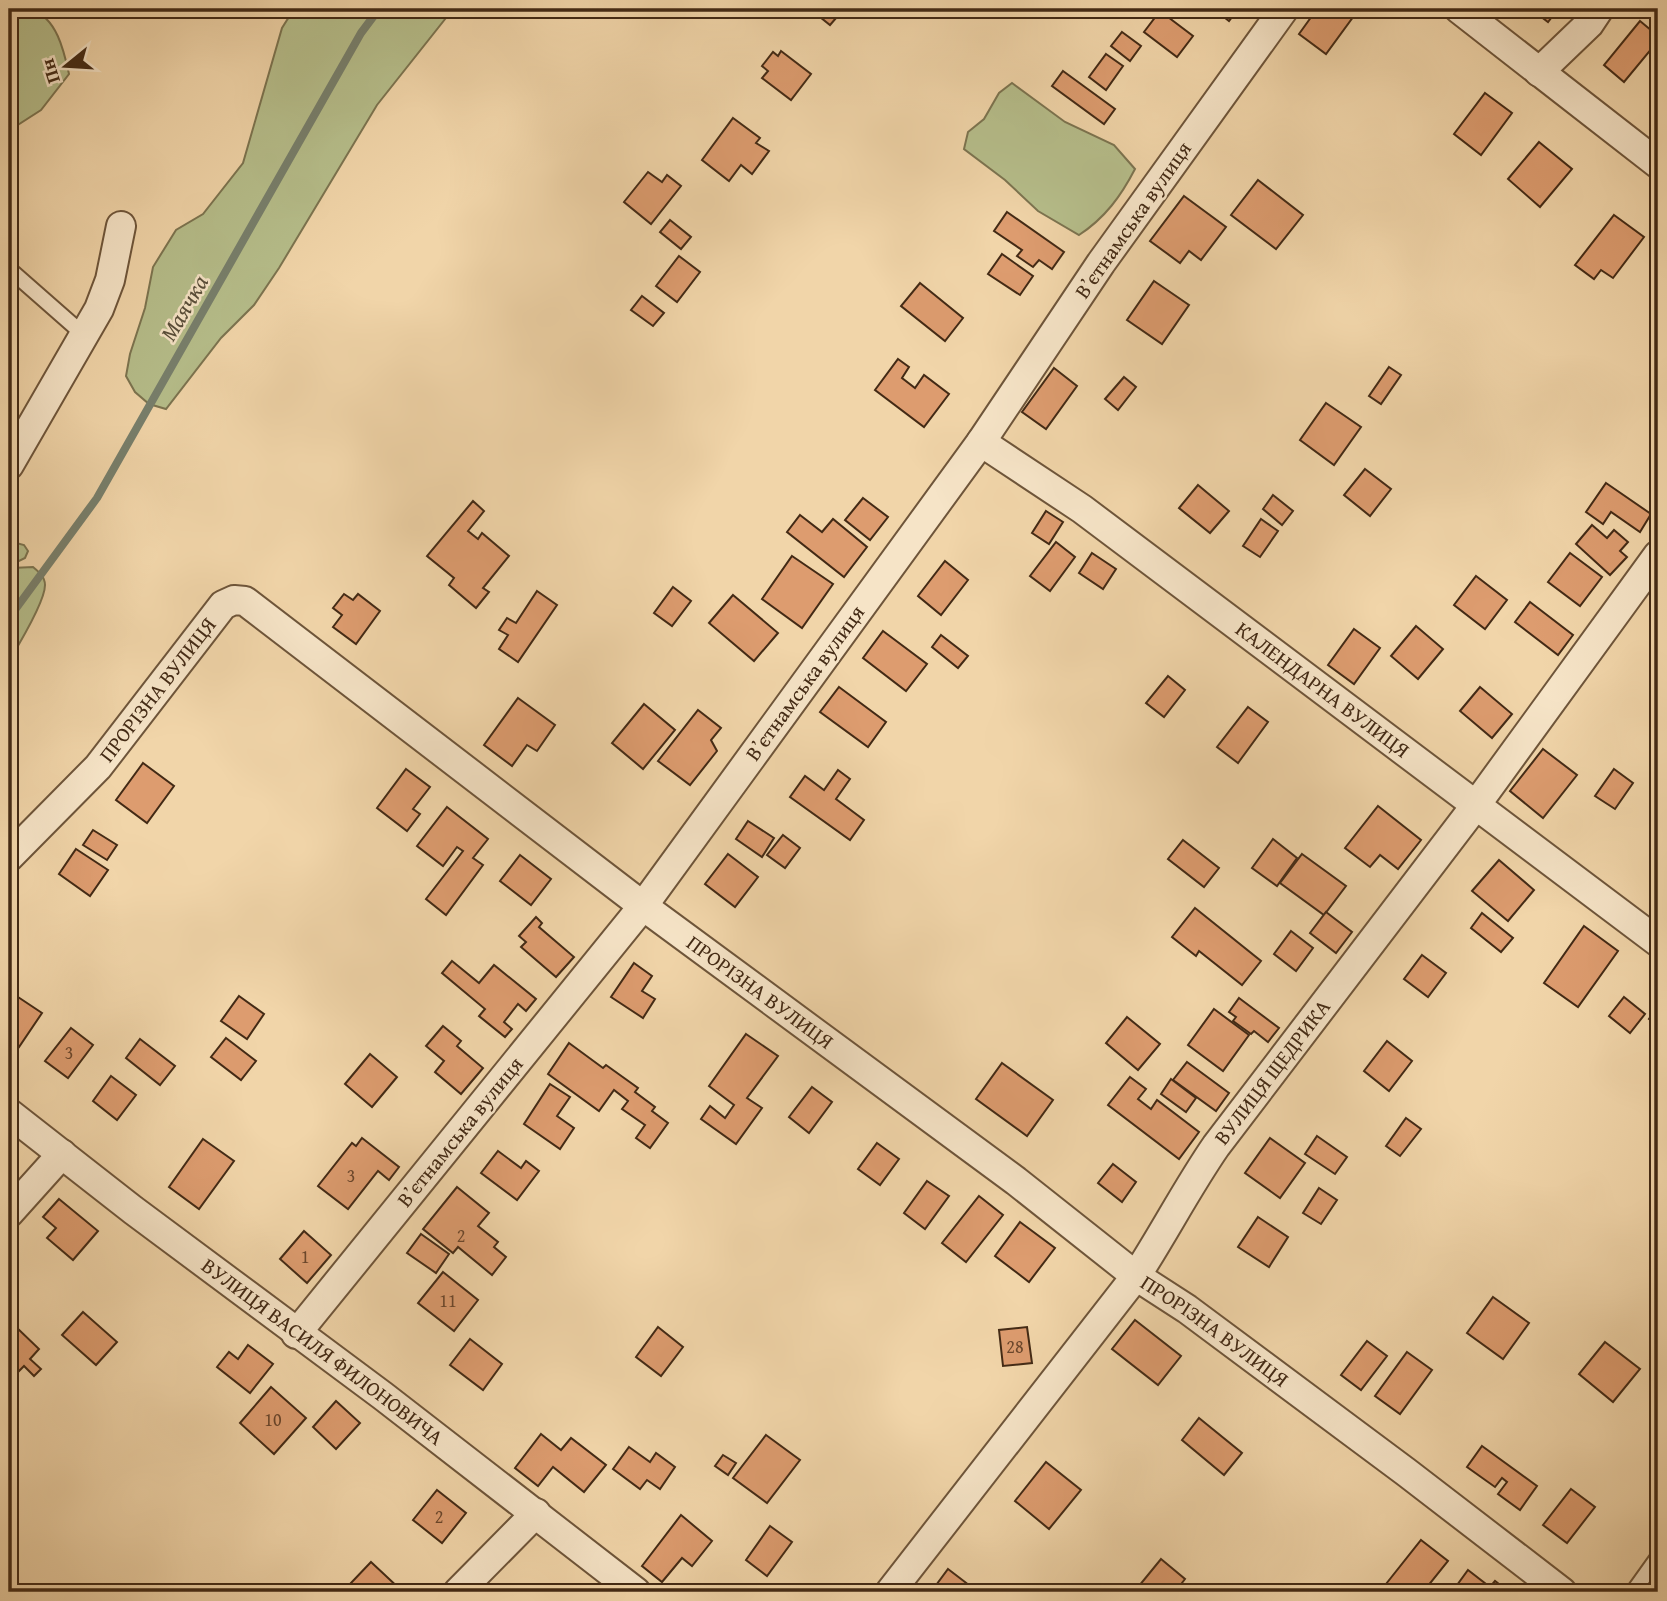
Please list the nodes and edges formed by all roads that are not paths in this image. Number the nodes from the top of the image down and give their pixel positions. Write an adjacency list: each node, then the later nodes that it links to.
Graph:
1 (1283, 9): 9 (street, Вʼєтнамська вулиця)
2 (1459, 9): 4 (street)
3 (1599, 9): 4 (street)
4 (1539, 72): 5 (street)
5 (1658, 164)
6 (121, 226): 8 (street)
7 (9, 269): 8 (lane)
8 (83, 334): 10 (street)
9 (981, 442): 12 (street, КАЛЕНДАРНА ВУЛИЦЯ); 14 (street, Вʼєтнамська вулиця)
10 (9, 466)
11 (1658, 555): 12 (street, ВУЛИЦЯ ЩЕДРИКА)
12 (1476, 805): 15 (street, КАЛЕНДАРНА ВУЛИЦЯ); 19 (street, ВУЛИЦЯ ЩЕДРИКА)
13 (9, 857): 14 (street, ПРОРІЗНА ВУЛИЦЯ)
14 (643, 906): 19 (street, ПРОРІЗНА ВУЛИЦЯ); 20 (street, Вʼєтнамська вулиця)
15 (1658, 942)
16 (9, 1113): 17 (street, ВУЛИЦЯ ВАСИЛЯ ФИЛОНОВИЧА)
17 (62, 1154): 18 (street); 20 (street, ВУЛИЦЯ ВАСИЛЯ ФИЛОНОВИЧА)
18 (9, 1213)
19 (1136, 1276): 25 (street, ВУЛИЦЯ ЩЕДРИКА); 26 (street, ПРОРІЗНА ВУЛИЦЯ)
20 (296, 1334): 21 (street, ВУЛИЦЯ ВАСИЛЯ ФИЛОНОВИЧА)
21 (536, 1513): 23 (street); 24 (street, ВУЛИЦЯ ВАСИЛЯ ФИЛОНОВИЧА)
22 (1658, 1557): 27 (lane)
23 (458, 1592)
24 (636, 1592)
25 (890, 1592)
26 (1562, 1592)
27 (1633, 1592)

